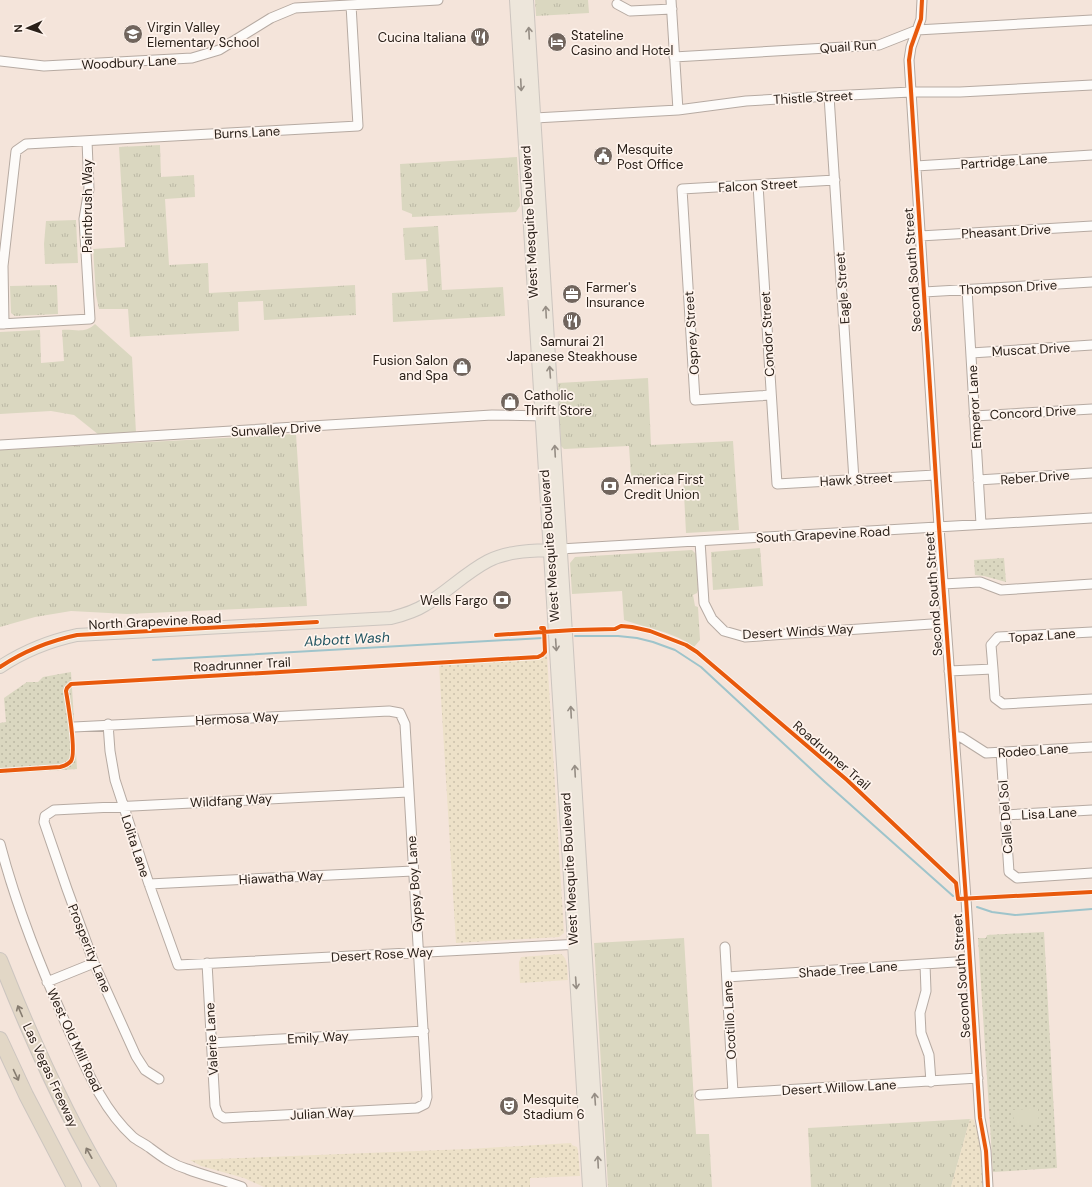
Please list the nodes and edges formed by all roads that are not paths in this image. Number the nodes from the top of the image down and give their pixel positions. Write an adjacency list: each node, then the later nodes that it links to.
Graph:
1 (438, 0): 7 (street, Woodbury Lane)
2 (516, 0): 16 (main road, West Mesquite Boulevard, one-way to 16)
3 (527, 0): 16 (main road, West Mesquite Boulevard, one-way to 3)
4 (922, 0): 9 (street, Second South Street)
5 (617, 4): 6 (street)
6 (671, 4): 10 (street)
7 (351, 5): 11 (street, Woodbury Lane); 17 (street, Burns Lane)
8 (1092, 20): 9 (street, Quail Run)
9 (917, 30): 10 (street, Quail Run); 13 (street, Second South Street)
10 (674, 57): 15 (street)
11 (0, 61)
12 (1092, 85): 13 (street, Thistle Street)
13 (911, 92): 14 (street, Thistle Street); 19 (street, Second South Street)
14 (829, 96): 15 (street, Thistle Street); 20 (street, Eagle Street)
15 (678, 110): 16 (street, Thistle Street)
16 (529, 118): 33 (main road, West Mesquite Boulevard)
17 (87, 141): 28 (street, Burns Lane); 28 (street, Paintbrush Way)
18 (1092, 156): 19 (street, Partridge Lane)
19 (916, 166): 24 (street, Second South Street)
20 (835, 180): 21 (street, Falcon Street); 38 (street, Eagle Street)
21 (758, 185): 22 (street, Falcon Street); 31 (street, Condor Street)
22 (682, 189): 31 (street, Osprey Street)
23 (1092, 226): 24 (street, Pheasant Drive)
24 (920, 236): 27 (street, Second South Street)
25 (1092, 282): 26 (street, Thompson Drive)
26 (967, 289): 27 (street, Thompson Drive); 30 (street, Emperor Lane)
27 (924, 292): 37 (street, Second South Street)
28 (2, 324)
29 (1092, 345): 30 (street, Muscat Drive)
30 (971, 353): 34 (street, Emperor Lane)
31 (771, 396): 40 (street, Condor Street)
32 (1092, 409): 34 (street, Concord Drive)
33 (547, 416): 35 (street, Sunvalley Drive); 45 (main road, West Mesquite Boulevard)
34 (974, 416): 39 (street, Emperor Lane)
35 (0, 445)
36 (1092, 473): 39 (street, Reber Drive)
37 (935, 475): 38 (street, Hawk Street); 43 (street, Second South Street)
38 (854, 480): 40 (street, Hawk Street)
39 (978, 480): 42 (street, Emperor Lane)
40 (776, 484)
41 (1092, 518): 42 (street, South Grapevine Road)
42 (981, 524): 43 (street, South Grapevine Road)
43 (939, 527): 44 (street, South Grapevine Road); 46 (street, Second South Street)
44 (700, 541): 45 (street, South Grapevine Road); 48 (street, Desert Winds Way)
45 (555, 550): 50 (main road, North Grapevine Road); 69 (main road, West Mesquite Boulevard)
46 (943, 584): 47 (street); 48 (street, Second South Street)
47 (1092, 584)
48 (946, 623): 52 (street, Second South Street)
49 (1092, 632): 51 (street, Topaz Lane)
50 (0, 667)
51 (993, 669): 52 (street); 53 (street, Topaz Lane)
52 (949, 671): 57 (street, Second South Street)
53 (1092, 698)
54 (400, 713): 55 (street, Hermosa Way); 60 (street, Gypsy Boy Lane)
55 (108, 724): 56 (street, Hermosa Way); 61 (street, Lolita Lane)
56 (74, 727)
57 (954, 737): 59 (street, Rodeo Lane); 73 (street, Second South Street)
58 (1092, 747): 59 (street, Rodeo Lane)
59 (1001, 752): 64 (street, Calle Del Sol)
60 (408, 792): 61 (street, Wildfang Way); 66 (street, Gypsy Boy Lane)
61 (123, 805): 62 (street, Wildfang Way); 68 (street, Lolita Lane)
62 (54, 810): 74 (street, Prosperity Lane)
63 (1092, 810): 64 (street, Lisa Lane)
64 (1005, 815): 67 (street, Calle Del Sol)
65 (0, 844): 79 (street, West Old Mill Road)
66 (413, 871): 68 (street, Hiawatha Way); 71 (street, Gypsy Boy Lane)
67 (1092, 873)
68 (149, 884): 77 (street, Lolita Lane)
69 (579, 944): 71 (street, Desert Rose Way); 93 (main road, West Mesquite Boulevard, one-way to 93); 94 (main road, West Mesquite Boulevard, one-way to 69)
70 (725, 947): 78 (street, Ocotillo Lane)
71 (419, 952): 75 (street, Desert Rose Way); 80 (street, Gypsy Boy Lane)
72 (0, 960): 91 (highway, Las Vegas Freeway, one-way to 72)
73 (970, 961): 76 (street, Shade Tree Lane); 83 (street, Second South Street)
74 (94, 962): 79 (street); 84 (street, Prosperity Lane)
75 (207, 963): 77 (street, Desert Rose Way); 82 (street, Valerie Lane)
76 (925, 964): 78 (street, Shade Tree Lane); 85 (street)
77 (178, 965)
78 (727, 976): 86 (street, Ocotillo Lane)
79 (47, 982): 92 (street, West Old Mill Road)
80 (424, 1031): 82 (street, Emily Way); 88 (street, Gypsy Boy Lane)
81 (0, 1039): 90 (highway, one-way to 90)
82 (211, 1043): 89 (street, Valerie Lane)
83 (978, 1078): 85 (street, Desert Willow Lane); 95 (street, Second South Street)
84 (159, 1079)
85 (931, 1082): 86 (street, Desert Willow Lane)
86 (733, 1093): 87 (street, Desert Willow Lane)
87 (700, 1095)
88 (425, 1104): 89 (street, Julian Way)
89 (218, 1114)
90 (74, 1187)
91 (109, 1187)
92 (242, 1187)
93 (589, 1187)
94 (600, 1187)
95 (988, 1187)

